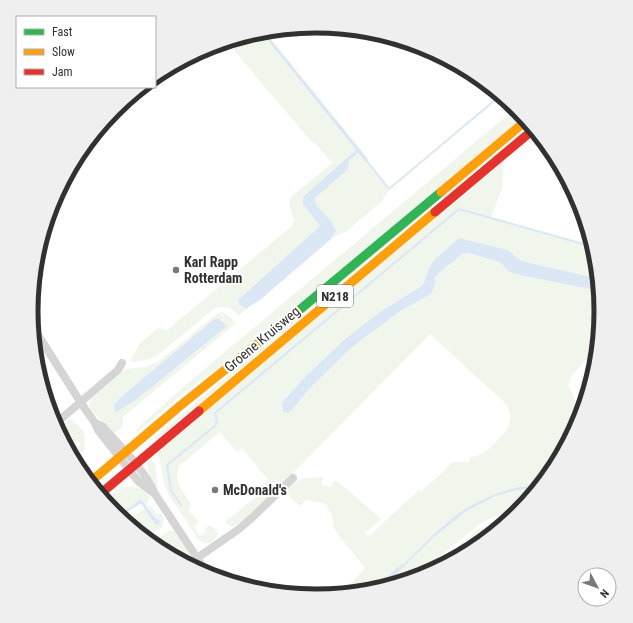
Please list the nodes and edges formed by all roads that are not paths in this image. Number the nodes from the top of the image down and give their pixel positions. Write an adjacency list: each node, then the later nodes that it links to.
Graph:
1 (522, 124): 7 (main road, Groene Kruisweg / N218)
2 (530, 133): 8 (main road, Groene Kruisweg / N218)
3 (39, 337): 5 (street)
4 (122, 363): 5 (street)
5 (81, 403): 6 (street); 7 (street)
6 (60, 420)
7 (122, 455): 8 (street); 10 (main road, Groene Kruisweg / N218)
8 (132, 467): 11 (main road, Groene Kruisweg / N218); 12 (street)
9 (293, 478): 12 (street)
10 (94, 479)
11 (104, 491)
12 (197, 558): 13 (street)
13 (202, 565)

